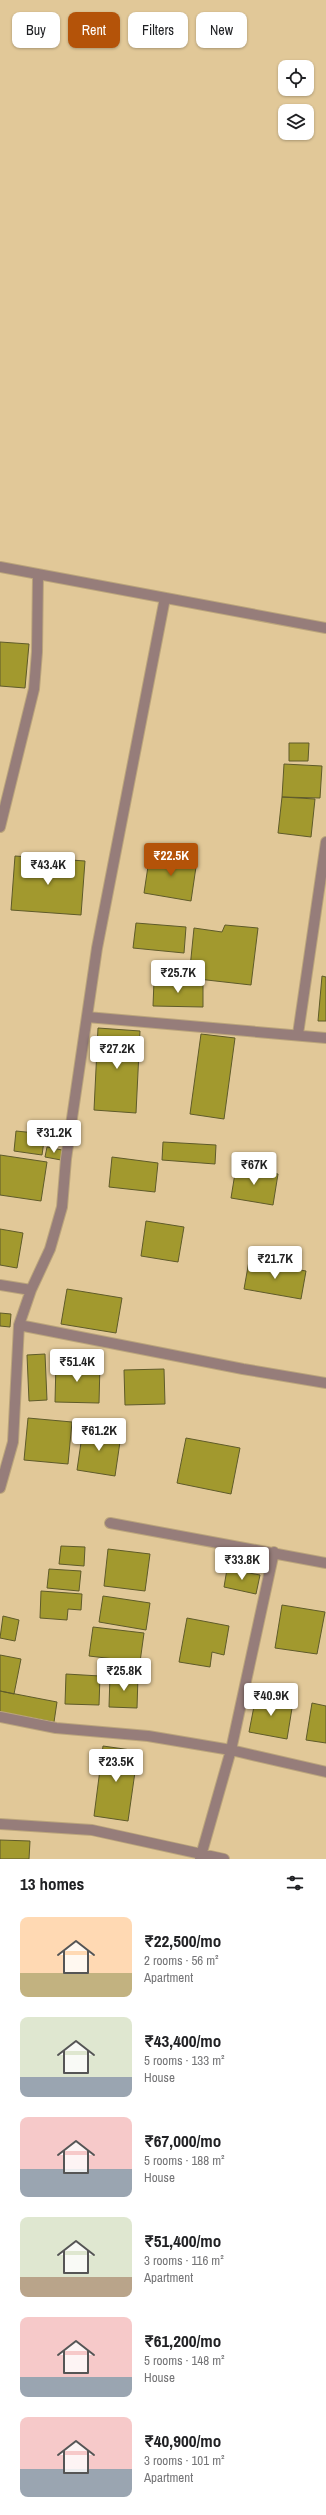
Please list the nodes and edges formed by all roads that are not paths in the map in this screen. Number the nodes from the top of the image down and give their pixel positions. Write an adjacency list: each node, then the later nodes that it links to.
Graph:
1 (0, 567): 2 (street)
2 (38, 574): 3 (street); 5 (street)
3 (165, 598): 4 (street); 7 (street)
4 (326, 628)
5 (0, 827)
6 (326, 842): 8 (street)
7 (87, 1017): 8 (street); 11 (street)
8 (298, 1034): 9 (street)
9 (326, 1038)
10 (0, 1285): 11 (street)
11 (31, 1290): 12 (street)
12 (19, 1325): 13 (street); 14 (street)
13 (326, 1383)
14 (0, 1488)
15 (110, 1523): 16 (street)
16 (274, 1552): 17 (street); 19 (street)
17 (326, 1563)
18 (0, 1717): 19 (street)
19 (230, 1750): 20 (street); 22 (street)
20 (326, 1772)
21 (0, 1824): 22 (street)
22 (201, 1856): 23 (street)
23 (224, 1859)

